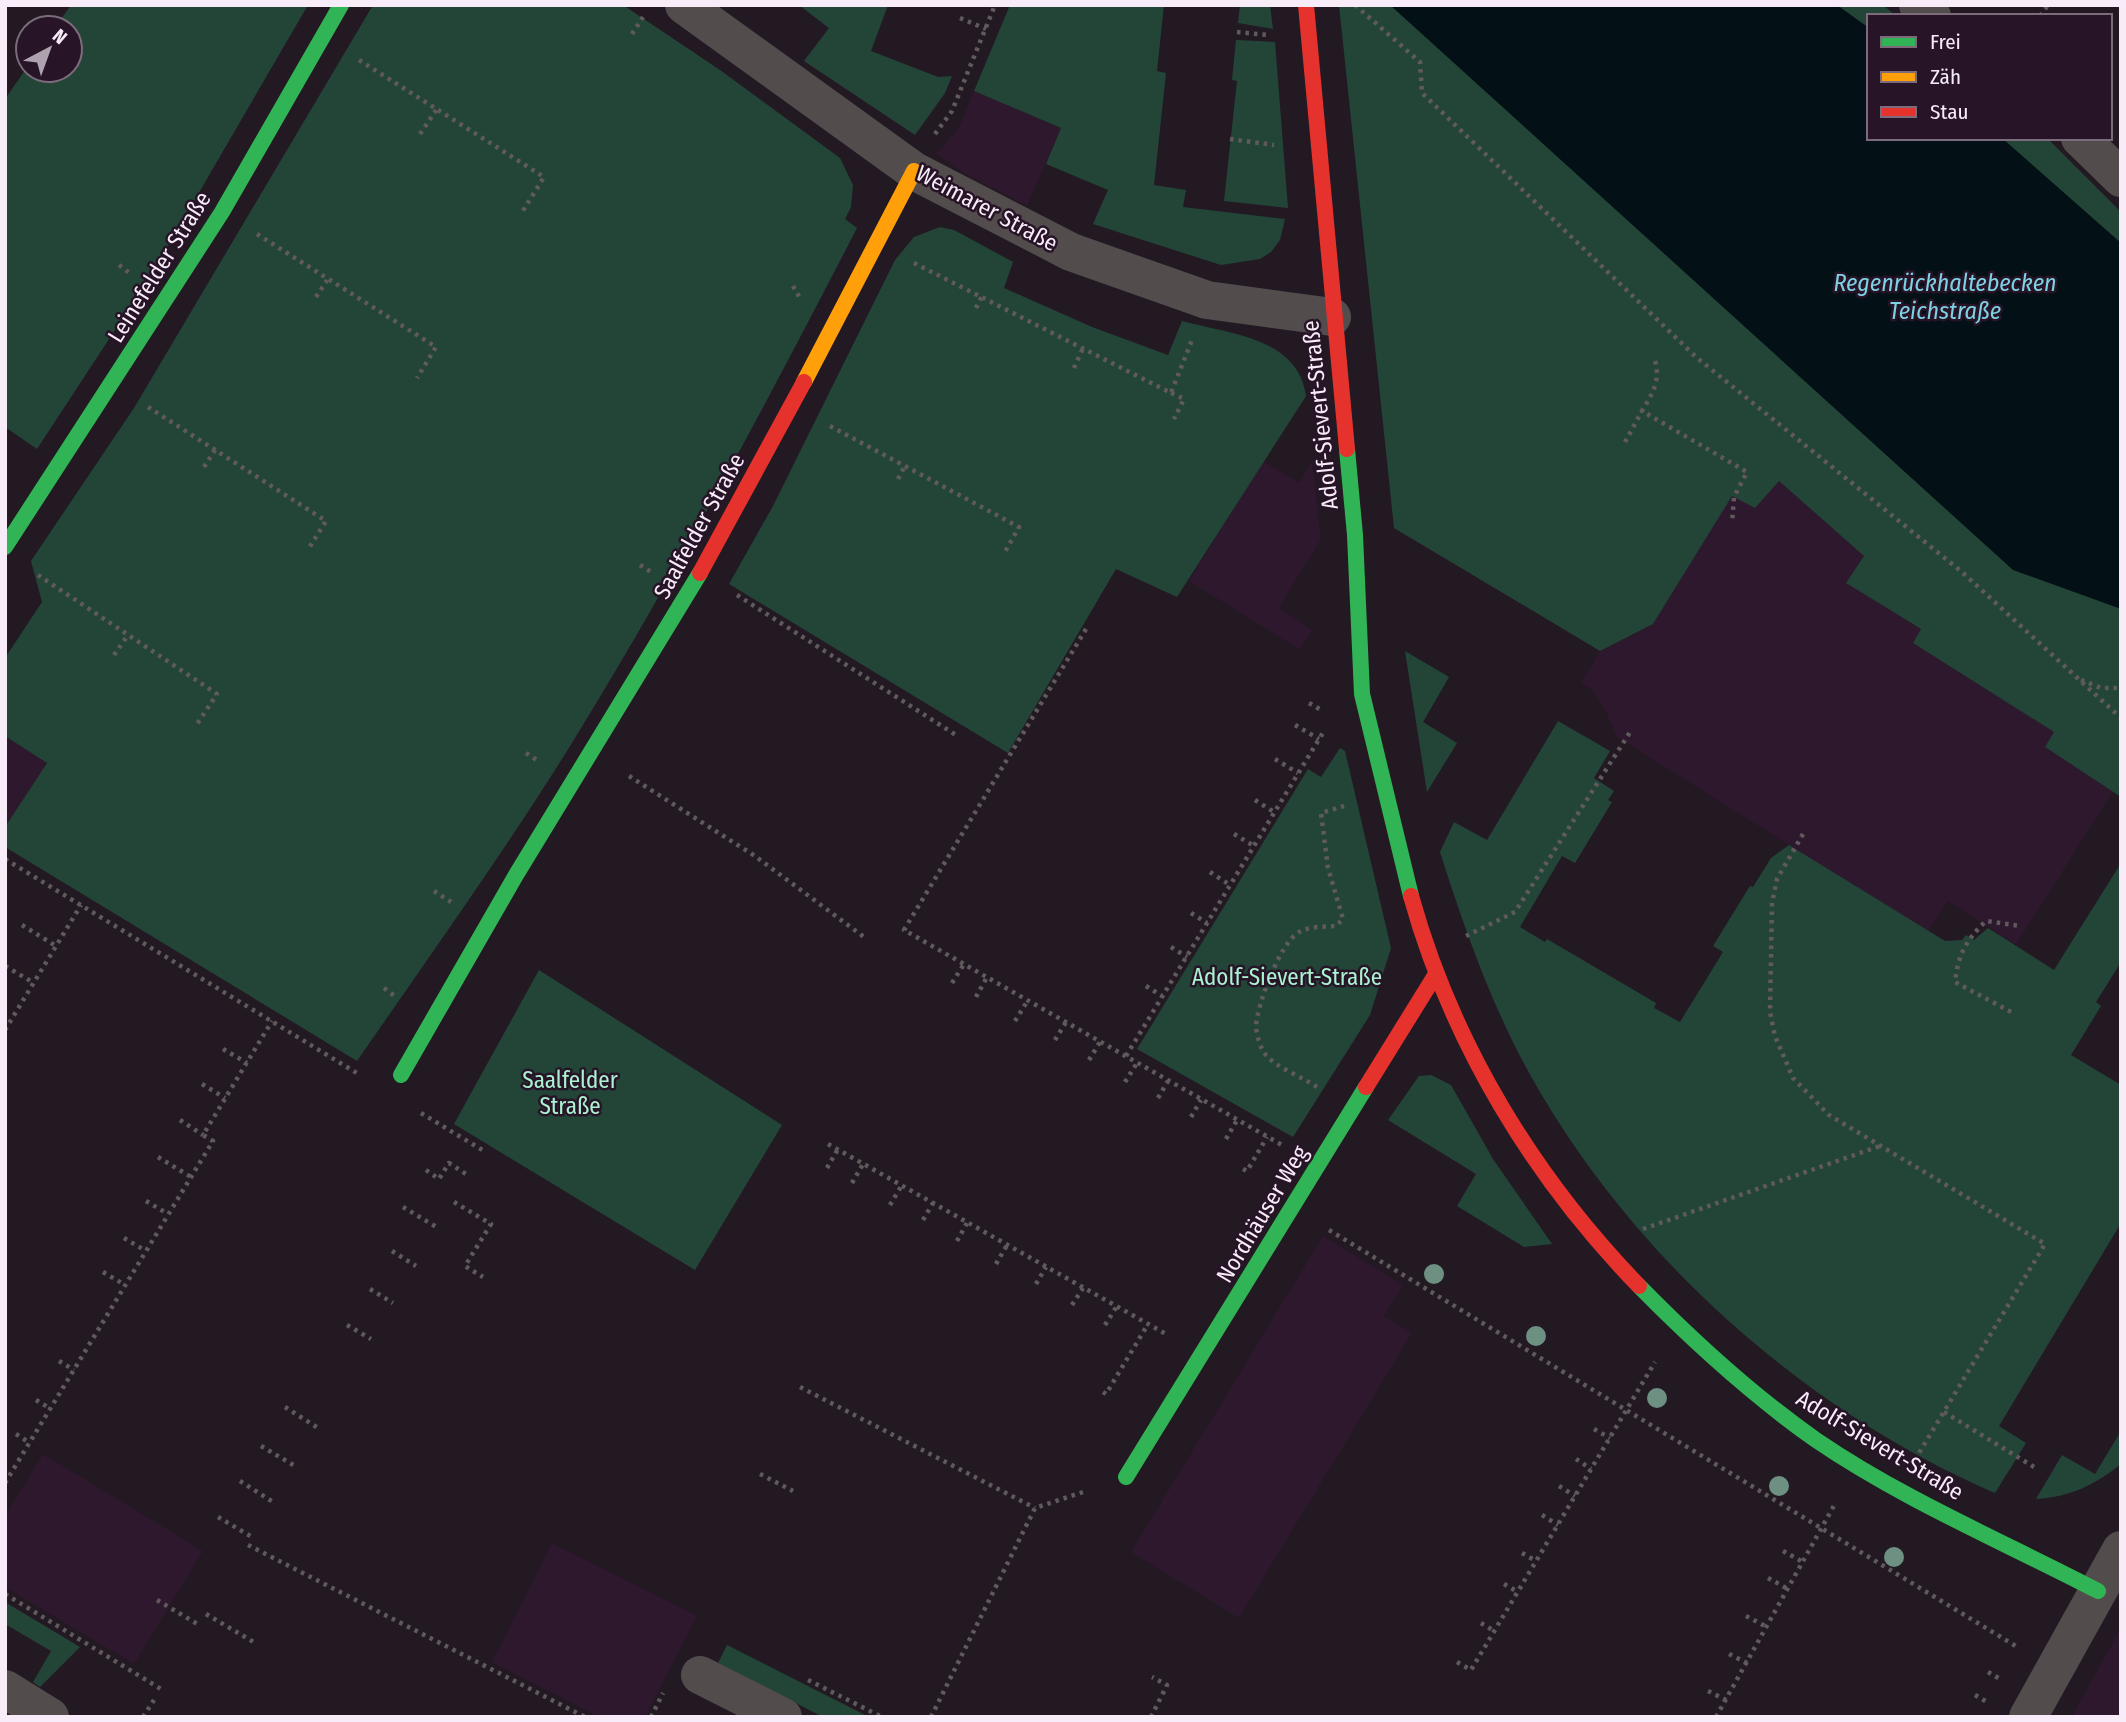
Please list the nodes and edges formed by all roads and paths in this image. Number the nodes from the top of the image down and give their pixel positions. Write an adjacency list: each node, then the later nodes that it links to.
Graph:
1 (341, 5): 8 (street, Leinefelder Straße)
2 (684, 5): 12 (street, Weimarer Straße)
3 (995, 5): 7 (path)
4 (1306, 5): 22 (street, Adolf-Sievert-Straße)
5 (1355, 5): 46 (path)
6 (960, 18): 7 (path)
7 (986, 29): 12 (path)
8 (319, 45): 9 (path); 14 (street, Leinefelder Straße)
9 (437, 109): 10 (path); 15 (path)
10 (420, 134)
11 (2082, 140): 13 (street)
12 (914, 171): 16 (street, Saalfelder Straße); 20 (street, Weimarer Straße)
13 (2121, 178)
14 (222, 212): 17 (path); 27 (street, Leinefelder Straße)
15 (521, 214)
16 (876, 244): 18 (path); 29 (street, Saalfelder Straße)
17 (328, 279): 19 (path); 26 (path)
18 (982, 296): 21 (path); 23 (path)
19 (316, 297)
20 (1207, 300): 22 (street, Weimarer Straße); 28 (path)
21 (976, 308)
22 (1332, 317): 60 (street, Adolf-Sievert-Straße)
23 (1083, 348): 25 (path); 28 (path)
24 (1655, 361): 30 (path)
25 (1073, 368)
26 (417, 378)
27 (112, 383): 33 (path); 38 (street, Leinefelder Straße)
28 (1171, 393): 31 (path)
29 (792, 406): 34 (path); 42 (street, Saalfelder Straße)
30 (1642, 411): 32 (path); 37 (path)
31 (1174, 419)
32 (1625, 442)
33 (215, 450): 35 (path); 39 (path)
34 (905, 466): 36 (path); 40 (path)
35 (204, 467)
36 (898, 479)
37 (1732, 523)
38 (5, 547)
39 (309, 548)
40 (1005, 552)
41 (28, 568): 44 (path)
42 (701, 572): 55 (path); 57 (street, Saalfelder Straße)
43 (1086, 629): 78 (path)
44 (128, 635): 45 (path); 51 (path)
45 (114, 655)
46 (2078, 679): 47 (path); 50 (path)
47 (2121, 688)
48 (1309, 703): 49 (path)
49 (1332, 717)
50 (2121, 718)
51 (197, 724)
52 (1296, 725): 56 (path)
53 (1326, 728): 56 (path)
54 (1632, 729): 80 (path)
55 (959, 737)
56 (1319, 739): 59 (path)
57 (593, 753): 74 (path); 102 (street, Saalfelder Straße)
58 (1275, 759): 59 (path)
59 (1298, 773): 62 (path)
60 (1385, 793): 80 (street, Adolf-Sievert-Straße); 106 (path)
61 (1255, 800): 62 (path)
62 (1274, 812): 65 (path)
63 (1234, 834): 65 (path)
64 (1803, 834): 117 (path)
65 (1254, 846): 68 (path)
66 (5, 859): 69 (path)
67 (1210, 873): 68 (path)
68 (1230, 885): 71 (path)
69 (81, 905): 75 (path); 90 (path)
70 (1191, 913): 71 (path)
71 (1207, 923): 77 (path)
72 (22, 926): 75 (path)
73 (2021, 926): 88 (path)
74 (864, 937)
75 (56, 946): 82 (path)
76 (1171, 947): 77 (path)
77 (1186, 957): 85 (path)
78 (964, 964): 81 (path); 83 (path)
79 (5, 966): 82 (path)
80 (1436, 974): 119 (street, Nordhäuser Weg); 145 (street, Adolf-Sievert-Straße)
81 (987, 977): 86 (path); 87 (path)
82 (34, 983): 89 (path)
83 (953, 983)
84 (1146, 986): 85 (path)
85 (1162, 996): 97 (path)
86 (975, 997)
87 (1028, 1000): 91 (path); 92 (path)
88 (2011, 1012)
89 (8, 1020): 93 (path)
90 (272, 1021): 99 (path); 101 (path)
91 (1015, 1021)
92 (1066, 1022): 94 (path); 95 (path)
93 (5, 1030)
94 (1055, 1040)
95 (1100, 1042): 97 (path); 98 (path)
96 (223, 1049): 99 (path)
97 (1126, 1056): 100 (path)
98 (1088, 1060)
99 (247, 1063): 107 (path)
100 (1137, 1063): 103 (path); 104 (path)
101 (354, 1071)
102 (401, 1074)
103 (1168, 1081): 108 (path); 109 (path)
104 (1125, 1082)
105 (202, 1084): 107 (path)
106 (1314, 1085)
107 (225, 1098): 113 (path)
108 (1158, 1098)
109 (1201, 1100): 110 (path); 112 (path)
110 (1191, 1118)
111 (180, 1120): 113 (path)
112 (1237, 1120): 114 (path); 115 (path)
113 (203, 1135): 125 (path)
114 (1268, 1137): 119 (path); 123 (path)
115 (1226, 1139)
116 (828, 1144): 118 (path)
117 (1881, 1146): 145 (path); 171 (path)
118 (838, 1149): 121 (path); 122 (path)
119 (1327, 1151): 134 (street, Nordhäuser Weg)
120 (158, 1157): 125 (path)
121 (863, 1164): 127 (path); 128 (path)
122 (827, 1168)
123 (1243, 1169)
124 (426, 1170): 126 (path)
125 (191, 1177): 135 (path)
126 (469, 1177)
127 (852, 1183)
128 (902, 1185): 131 (path); 132 (path)
129 (146, 1201): 135 (path)
130 (454, 1202): 149 (path)
131 (933, 1203): 136 (path); 137 (path)
132 (890, 1205)
133 (403, 1207): 138 (path)
134 (1292, 1208): 162 (street, Nordhäuser Weg); 170 (path)
135 (168, 1214): 142 (path)
136 (923, 1220)
137 (967, 1223): 140 (path); 141 (path)
138 (438, 1228)
139 (124, 1238): 142 (path)
140 (957, 1241)
141 (1007, 1245): 144 (path); 147 (path)
142 (146, 1251): 151 (path)
143 (392, 1251): 146 (path)
144 (996, 1264)
145 (1616, 1264): 160 (street, Adolf-Sievert-Straße)
146 (416, 1266)
147 (1046, 1267): 150 (path); 152 (path)
148 (103, 1272): 151 (path)
149 (483, 1277)
150 (1036, 1284)
151 (125, 1285): 164 (path)
152 (1083, 1288): 155 (path); 156 (path)
153 (370, 1289): 154 (path)
154 (393, 1303)
155 (1072, 1305)
156 (1117, 1306): 157 (path); 159 (path)
157 (1148, 1324): 162 (path); 166 (path)
158 (348, 1325): 161 (path)
159 (1105, 1325)
160 (1677, 1325): 170 (path); 179 (street, Adolf-Sievert-Straße)
161 (371, 1339)
162 (1203, 1355): 184 (street, Nordhäuser Weg)
163 (59, 1361): 164 (path)
164 (74, 1370): 169 (path)
165 (800, 1387): 192 (path)
166 (1103, 1392)
167 (36, 1400): 169 (path)
168 (285, 1407): 172 (path)
169 (51, 1409): 176 (path)
170 (1626, 1410): 175 (path); 196 (path)
171 (1944, 1412): 181 (path); 188 (path)
172 (318, 1428)
173 (1594, 1429): 175 (path)
174 (16, 1434): 176 (path)
175 (1610, 1438): 182 (path)
176 (30, 1443): 185 (path)
177 (261, 1446): 180 (path)
178 (1576, 1459): 182 (path)
179 (1857, 1464): 188 (street, Adolf-Sievert-Straße); 196 (path)
180 (295, 1466)
181 (2034, 1467)
182 (1591, 1469): 190 (path)
183 (760, 1474): 189 (path)
184 (1126, 1477): 192 (path)
185 (6, 1479)
186 (240, 1481): 191 (path)
187 (1559, 1486): 190 (path)
188 (1898, 1488): 207 (street, Adolf-Sievert-Straße)
189 (793, 1491)
190 (1575, 1496): 195 (path)
191 (273, 1502)
192 (1035, 1508): 233 (path)
193 (1542, 1516): 195 (path)
194 (218, 1517): 197 (path)
195 (1558, 1525): 202 (path)
196 (1821, 1529): 203 (path); 221 (path)
197 (252, 1537)
198 (248, 1545): 231 (path)
199 (2121, 1550): 207 (street)
200 (1783, 1551): 203 (path)
201 (1522, 1553): 202 (path)
202 (1536, 1562): 208 (path)
203 (1803, 1562): 206 (path)
204 (1768, 1578): 206 (path)
205 (1504, 1584): 208 (path)
206 (1788, 1589): 215 (path)
207 (2098, 1591): 221 (street)
208 (1518, 1592): 216 (path)
209 (5, 1594): 225 (path)
210 (157, 1600): 214 (path)
211 (206, 1614): 217 (path)
212 (1746, 1616): 215 (path)
213 (1481, 1623): 216 (path)
214 (199, 1626)
215 (1767, 1627): 220 (path)
216 (1494, 1631): 219 (path)
217 (257, 1644)
218 (1729, 1654): 220 (path)
219 (1457, 1662)
220 (1746, 1663): 228 (path)
221 (2054, 1670): 236 (street)
222 (700, 1675): 232 (street)
223 (1152, 1677): 234 (path)
224 (5, 1689): 229 (street)
225 (161, 1689)
226 (1707, 1691): 228 (path)
227 (154, 1700): 230 (path)
228 (1726, 1700): 235 (path)
229 (50, 1717)
230 (144, 1717)
231 (585, 1717)
232 (783, 1717)
233 (931, 1717)
234 (1151, 1717)
235 (1716, 1717)
236 (2028, 1717)

